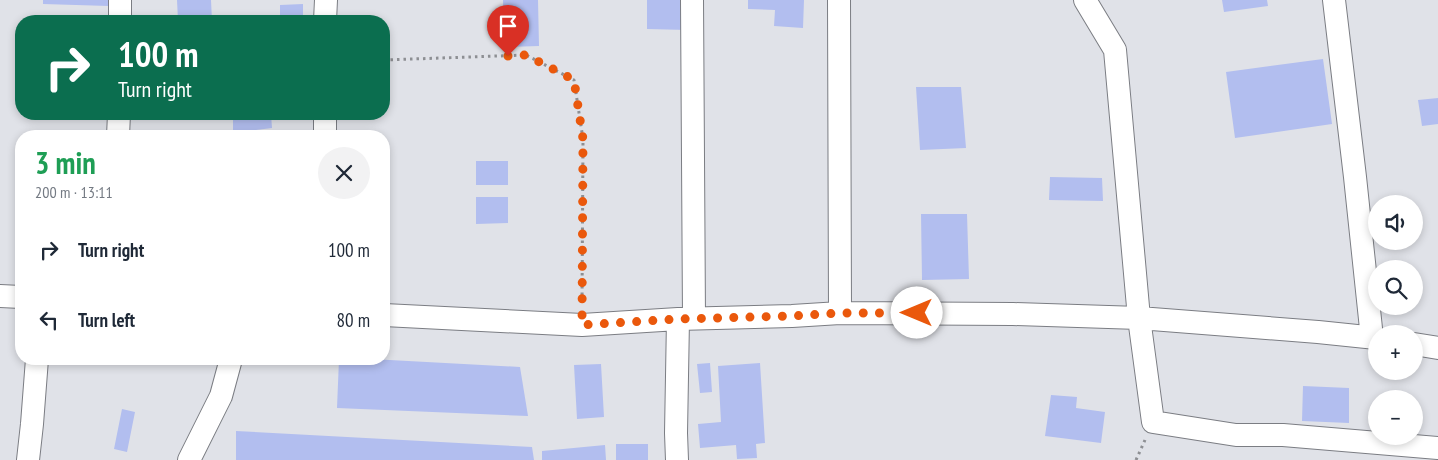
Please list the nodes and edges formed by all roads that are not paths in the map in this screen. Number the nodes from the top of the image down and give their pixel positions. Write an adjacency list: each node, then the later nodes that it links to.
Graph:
1 (120, 0): 7 (street)
2 (326, 0): 8 (street)
3 (692, 0): 14 (street)
4 (838, 0): 11 (street)
5 (1085, 0): 13 (street)
6 (1334, 0): 15 (street)
7 (120, 15)
8 (326, 15)
9 (0, 296): 10 (street)
10 (15, 297)
11 (840, 313): 13 (street); 14 (street)
12 (390, 315): 14 (street)
13 (1139, 318): 16 (street); 21 (street)
14 (686, 319): 24 (street)
15 (1372, 325)
16 (1368, 337)
17 (1423, 346): 18 (street)
18 (1438, 348)
19 (37, 365): 22 (street)
20 (229, 365): 23 (street)
21 (1438, 448)
22 (28, 460)
23 (189, 460)
24 (677, 460)

